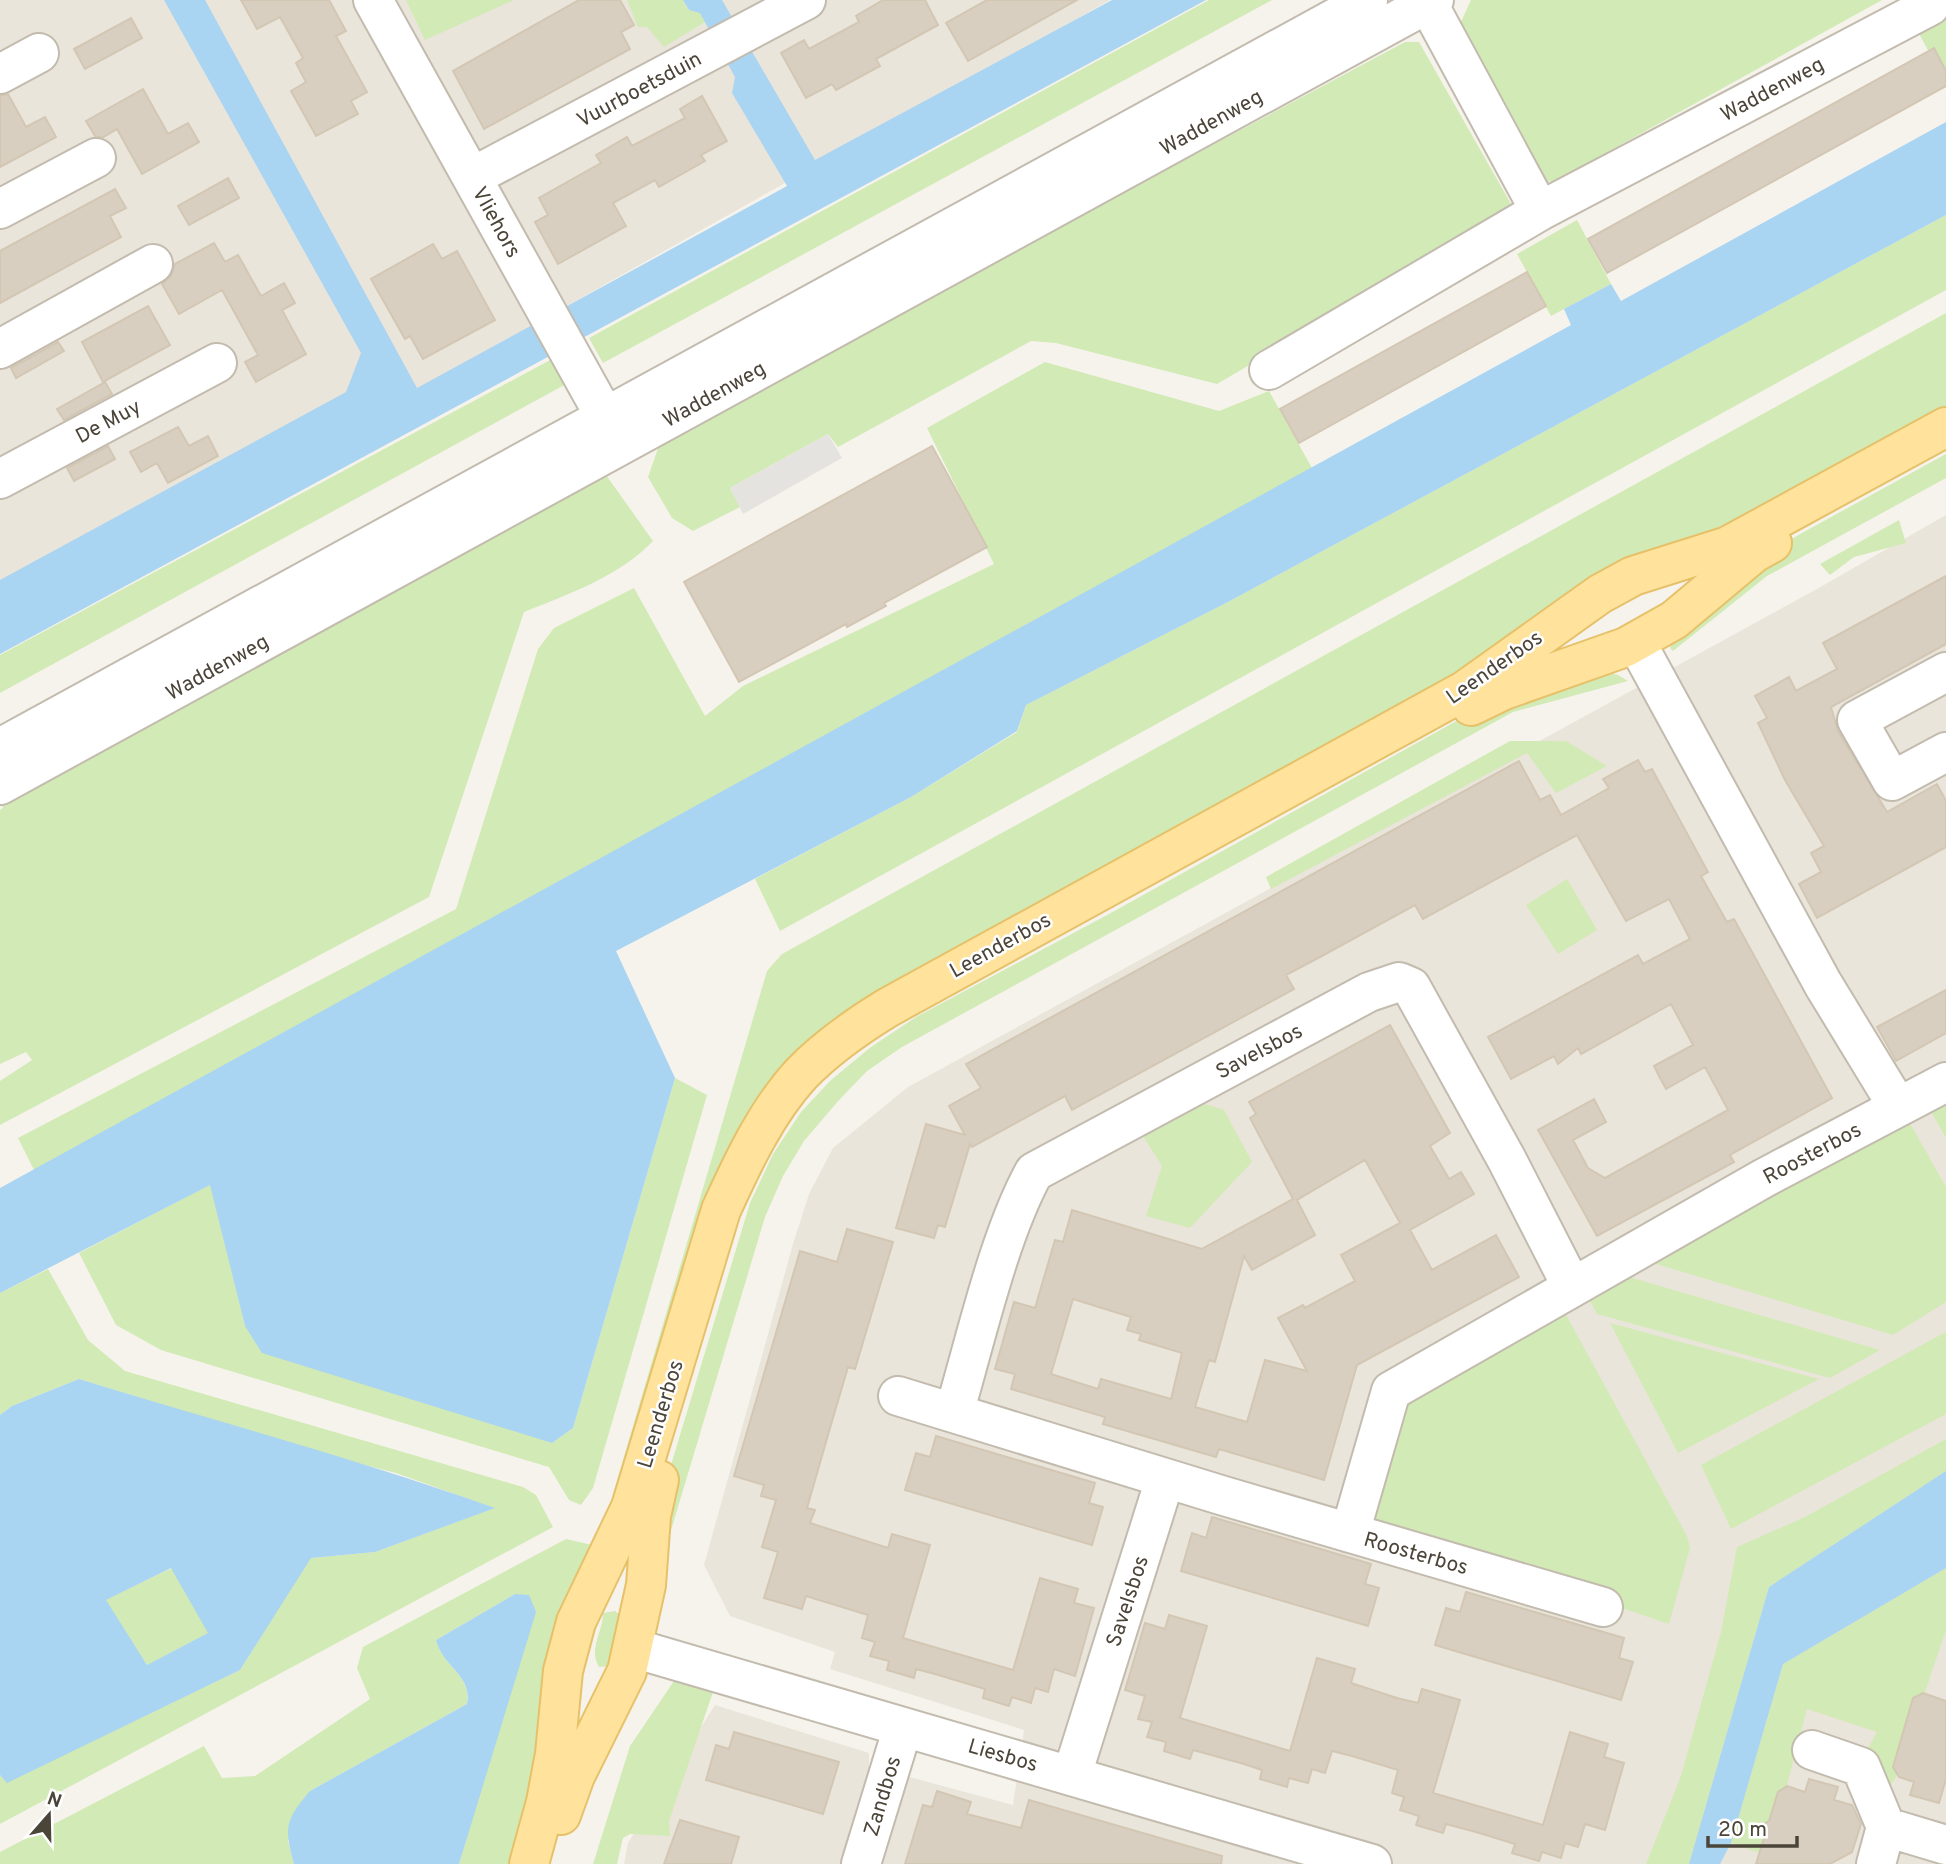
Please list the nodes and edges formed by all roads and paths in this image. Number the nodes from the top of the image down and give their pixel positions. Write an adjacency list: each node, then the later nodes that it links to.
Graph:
1 (373, 0): 9 (street, Vliehors)
2 (806, 0): 9 (street, Vuurboetsduin)
3 (1368, 0): 17 (street, Waddenweg)
4 (1429, 1): 11 (street, Waddenweg); 17 (street, Waddenweg)
5 (1930, 6): 11 (street, Waddenweg)
6 (39, 53): 7 (street)
7 (0, 74)
8 (96, 158): 10 (street)
9 (472, 177): 17 (street, Vliehors)
10 (0, 209)
11 (1540, 211): 15 (street, Waddenweg)
12 (153, 264): 13 (street)
13 (0, 349)
14 (216, 363): 19 (street, De Muy)
15 (1269, 370)
16 (1946, 427): 20 (main road, Leenderbos)
17 (613, 430): 26 (street, Waddenweg); 28 (street, Waddenweg)
18 (1946, 448): 22 (main road, Leenderbos)
19 (0, 479)
20 (1655, 568): 21 (main road, Leenderbos); 22 (main road)
21 (1579, 607): 24 (main road); 36 (main road, Leenderbos)
22 (1674, 620): 23 (main road, Leenderbos)
23 (1636, 642): 24 (main road, Leenderbos); 30 (street)
24 (1597, 659): 37 (main road, Leenderbos)
25 (1946, 671): 27 (street)
26 (0, 748)
27 (1946, 752)
28 (0, 785)
29 (1946, 1082): 30 (street, Roosterbos)
30 (1898, 1107): 31 (street, Roosterbos)
31 (1572, 1287): 33 (street, Savelsbos); 35 (street, Roosterbos)
32 (898, 1396): 33 (street)
33 (954, 1413): 34 (street)
34 (1166, 1479): 35 (street, Roosterbos); 44 (street, Savelsbos)
35 (1350, 1533): 38 (street, Roosterbos)
36 (594, 1581): 37 (main road); 40 (main road, Leenderbos)
37 (643, 1603): 39 (main road, Leenderbos)
38 (1603, 1607)
39 (633, 1648): 41 (main road, Leenderbos); 42 (street, Liesbos)
40 (564, 1671): 41 (main road); 47 (main road, Leenderbos)
41 (618, 1691): 48 (main road, Leenderbos)
42 (903, 1727): 44 (street, Liesbos); 49 (street, Zandbos)
43 (1812, 1750): 45 (street)
44 (1072, 1775): 50 (street, Liesbos)
45 (1886, 1827): 46 (street); 51 (street)
46 (1946, 1845)
47 (528, 1864)
48 (547, 1864)
49 (861, 1864)
50 (1373, 1864)
51 (1876, 1864)

